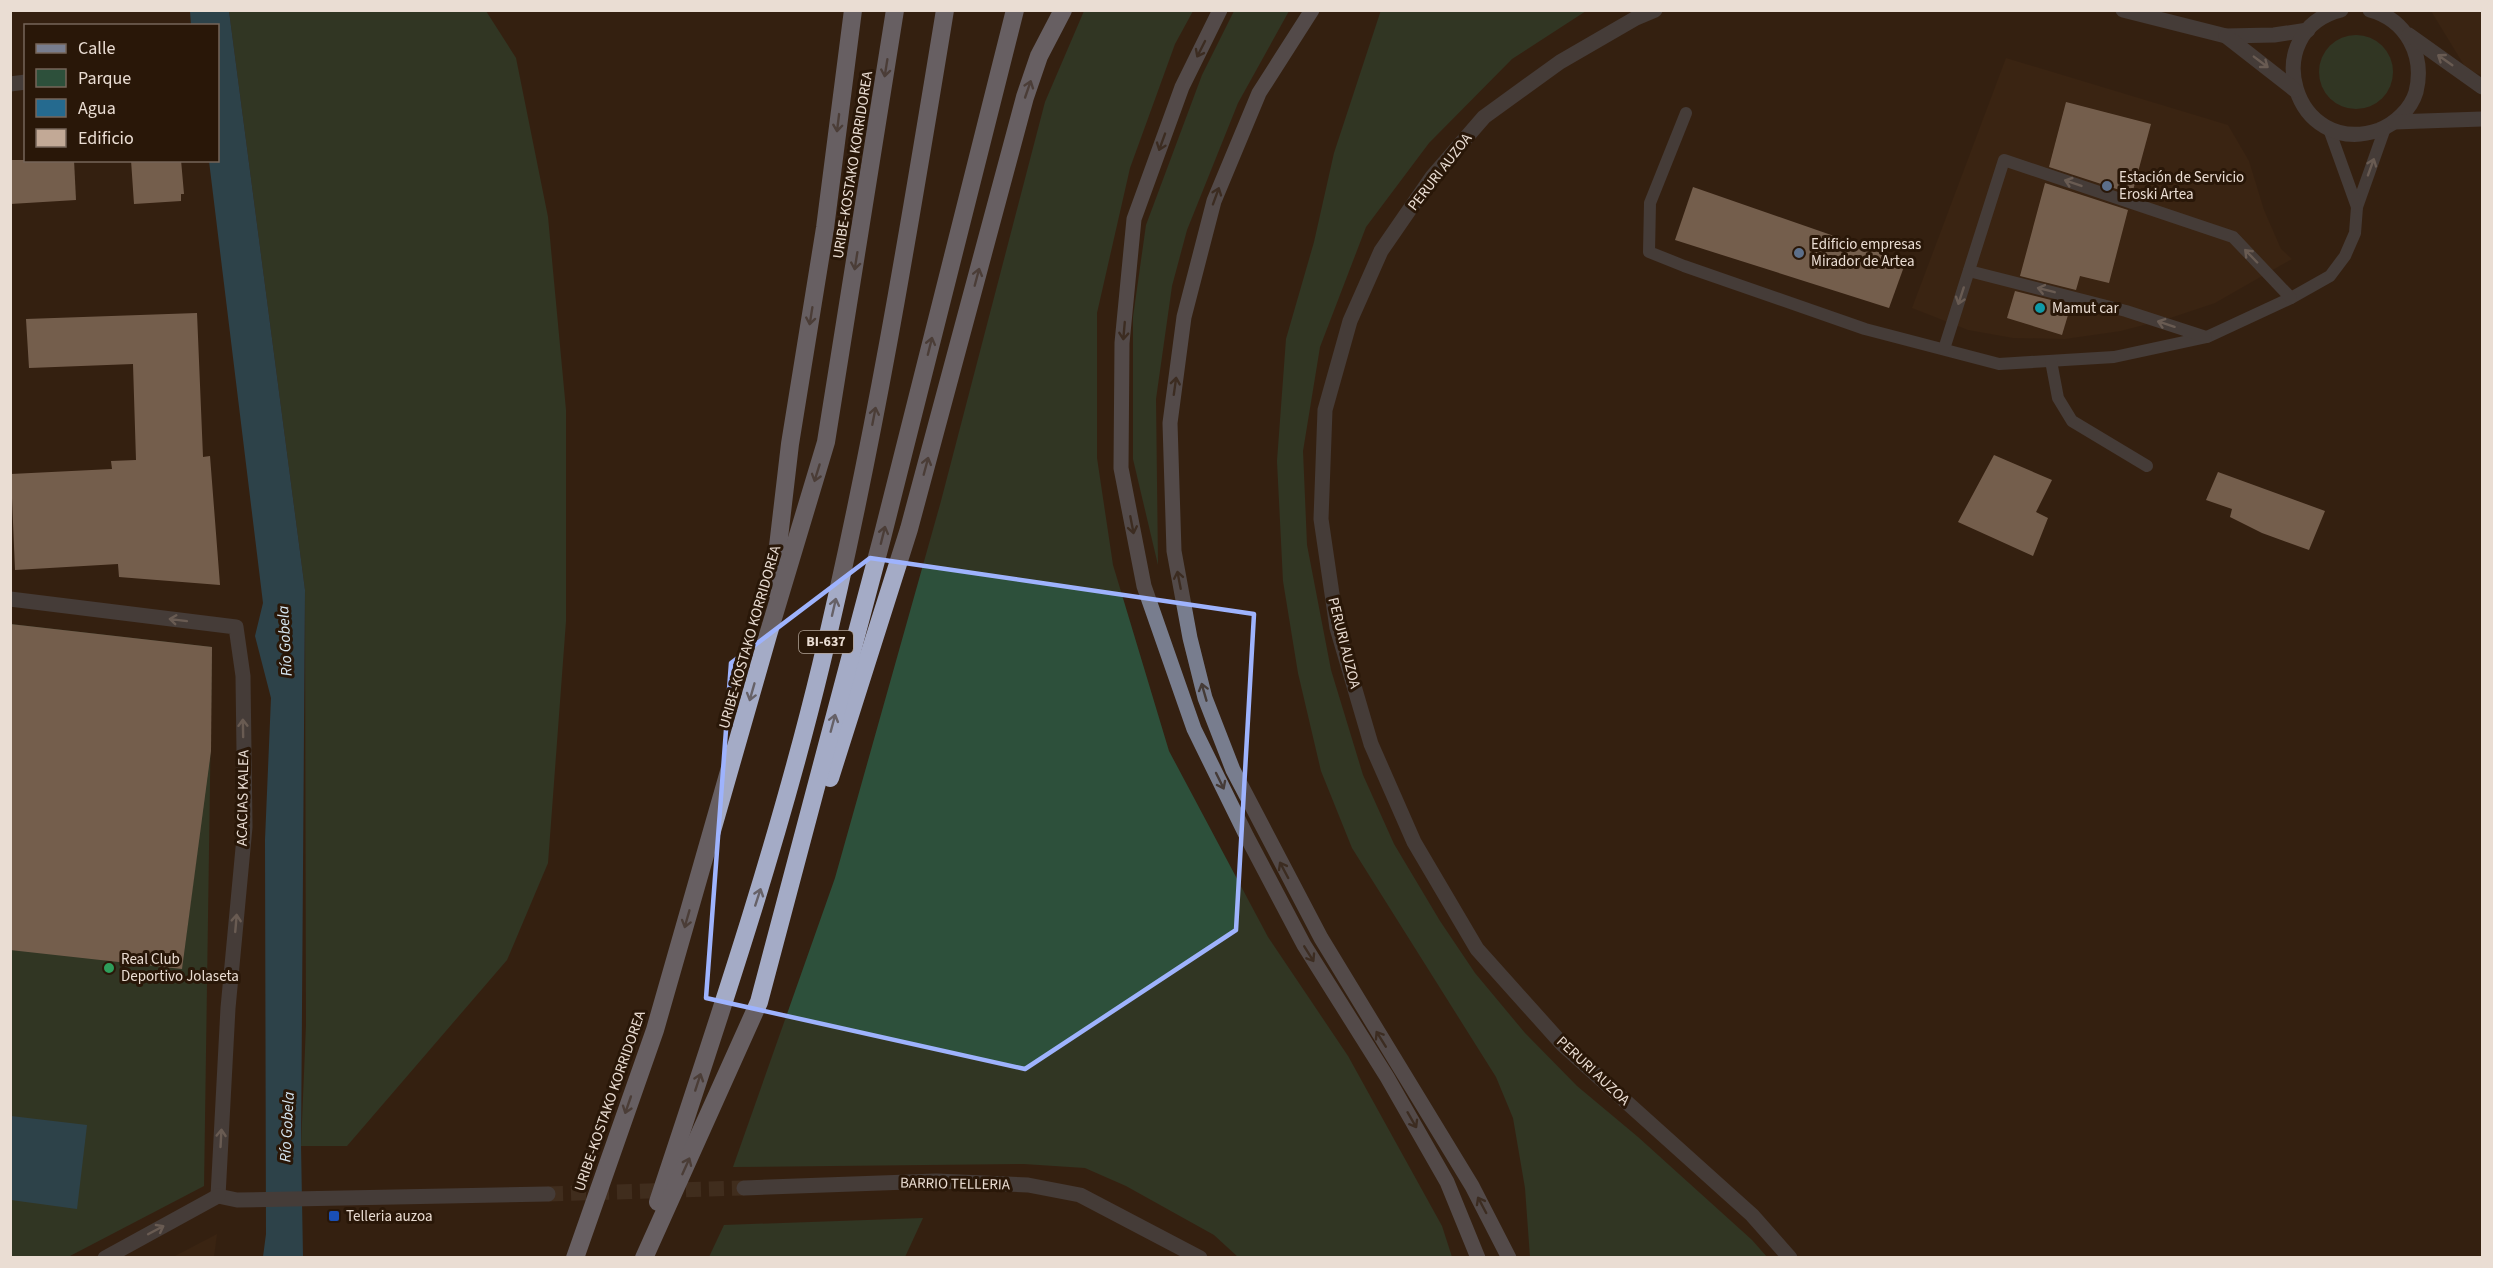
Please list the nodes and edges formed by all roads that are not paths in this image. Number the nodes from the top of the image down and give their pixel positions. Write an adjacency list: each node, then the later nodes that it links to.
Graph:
1 (848, 10): 17 (highway)
2 (853, 10): 17 (highway)
3 (896, 10): 34 (highway, URIBE-KOSTAKO KORRIDOREA, one-way to 34)
4 (945, 10): 42 (highway, BI-637, one-way to 4)
5 (1015, 10): 35 (highway, one-way to 5)
6 (1063, 10): 35 (highway, one-way to 6)
7 (1220, 10): 45 (street, one-way to 45)
8 (1312, 10): 46 (street, one-way to 8)
9 (1655, 10): 47 (street, PERURI AUZOA)
10 (2123, 10): 16 (street)
11 (2341, 10): 14 (street)
12 (2370, 10): 13 (street)
13 (2389, 15): 15 (street)
14 (2316, 20): 16 (street); 19 (street)
15 (2406, 33): 18 (street, one-way to 15); 23 (street)
16 (2226, 36): 19 (street, one-way to 19)
17 (847, 44): 34 (highway, one-way to 34)
18 (2482, 87)
19 (2295, 90): 25 (street)
20 (1686, 113): 30 (lane)
21 (2482, 119): 22 (street)
22 (2458, 120): 23 (street); 24 (street)
23 (2389, 125): 25 (street); 26 (lane, one-way to 23)
24 (2482, 125)
25 (2329, 129): 26 (lane)
26 (2356, 207): 28 (lane)
27 (1969, 271): 28 (lane, one-way to 27); 29 (lane, one-way to 27); 30 (lane, one-way to 30)
28 (2292, 298): 29 (lane)
29 (2207, 337): 31 (lane)
30 (1944, 348): 31 (lane)
31 (2051, 361): 32 (lane)
32 (2147, 466)
33 (10, 599): 38 (street, ACACIAS KALEA, one-way to 33)
34 (768, 635): 41 (highway, URIBE-KOSTAKO KORRIDOREA, one-way to 41)
35 (759, 1002): 42 (highway, one-way to 35)
36 (744, 1188): 39 (street, BARRIO TELLERIA)
37 (548, 1194): 38 (street)
38 (218, 1197): 40 (street, one-way to 38)
39 (1156, 1233): 43 (street); 44 (street, BARRIO TELLERIA)
40 (105, 1257)
41 (575, 1257)
42 (642, 1257)
43 (1181, 1257)
44 (1200, 1257)
45 (1478, 1257)
46 (1509, 1257)
47 (1790, 1257)

